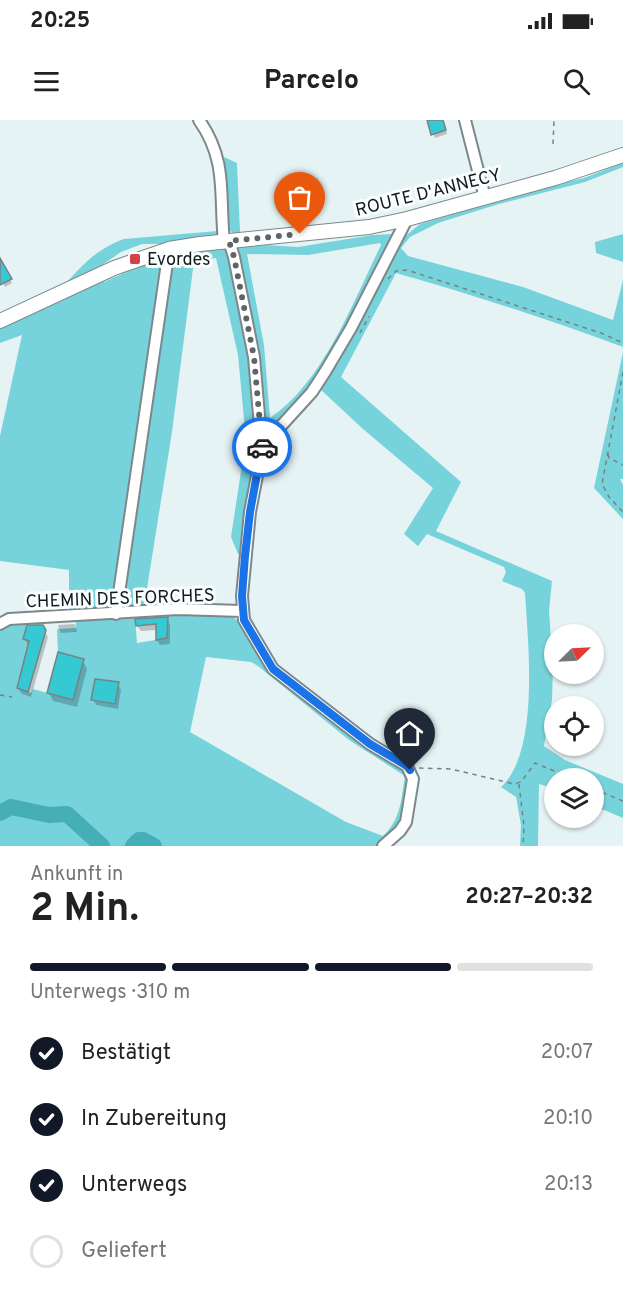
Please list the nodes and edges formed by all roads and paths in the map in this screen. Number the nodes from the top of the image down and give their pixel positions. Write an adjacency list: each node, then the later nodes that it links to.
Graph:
1 (199, 120): 8 (street)
2 (465, 120): 6 (street)
3 (554, 120): 4 (path)
4 (553, 144)
5 (623, 154): 6 (main road, ROUTE D'ANNECY)
6 (485, 198): 7 (main road, ROUTE D'ANNECY)
7 (407, 219): 8 (main road, ROUTE D'ANNECY); 16 (street)
8 (227, 241): 9 (main road, ROUTE D'ANNECY); 16 (street)
9 (169, 249): 12 (main road, ROUTE D'ANNECY); 21 (street)
10 (383, 287): 14 (path)
11 (373, 307): 13 (path)
12 (0, 321)
13 (358, 336)
14 (623, 344)
15 (623, 372): 17 (path)
16 (262, 450): 20 (street)
17 (608, 454): 18 (path); 19 (path)
18 (623, 465)
19 (623, 512)
20 (242, 611): 21 (street, CHEMIN DES FORCHES); 26 (street)
21 (116, 614): 22 (street, CHEMIN DES FORCHES)
22 (0, 624)
23 (0, 695): 24 (path)
24 (12, 697)
25 (547, 768): 27 (path)
26 (410, 770): 27 (path); 30 (street)
27 (519, 783): 31 (path)
28 (604, 793): 29 (path)
29 (623, 801)
30 (382, 846)
31 (523, 846)

